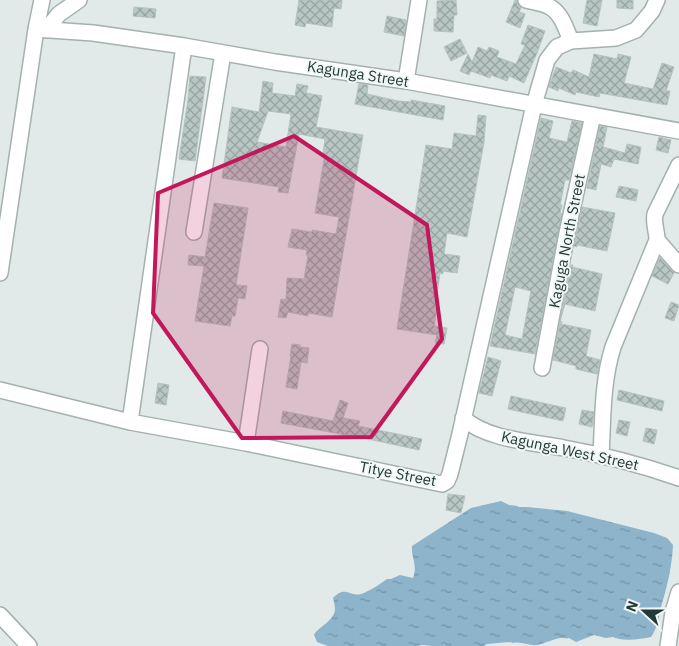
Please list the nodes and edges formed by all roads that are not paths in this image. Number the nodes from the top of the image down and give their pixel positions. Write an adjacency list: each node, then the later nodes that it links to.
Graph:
1 (42, 0): 6 (street)
2 (79, 0): 6 (street)
3 (419, 0): 10 (street)
4 (526, 0): 7 (street)
5 (657, 0): 7 (street)
6 (41, 30): 8 (street, Kagunga Street); 19 (street)
7 (571, 41): 11 (street, Titye Street)
8 (184, 46): 9 (street, Kagunga Street); 24 (street)
9 (223, 53): 10 (street, Kagunga Street); 16 (street)
10 (406, 81): 11 (street, Kagunga Street)
11 (534, 105): 12 (street, Kagunga Street); 23 (street, Titye Street)
12 (593, 115): 13 (street, Kagunga Street); 21 (street, Kaguga North Street)
13 (679, 131)
14 (679, 165): 15 (street)
15 (674, 192): 17 (street)
16 (194, 232)
17 (656, 240): 18 (street); 26 (street)
18 (679, 266)
19 (0, 273)
20 (260, 349): 25 (street)
21 (542, 368)
22 (0, 390): 24 (street, Titye Street)
23 (463, 418): 25 (street, Titye Street); 26 (street, Kagunga West Street)
24 (130, 422): 25 (street, Titye Street)
25 (246, 442)
26 (601, 456): 27 (street, Kagunga West Street)
27 (679, 478)
28 (679, 592): 31 (street)
29 (0, 615): 30 (street)
30 (29, 646)
31 (668, 646)

